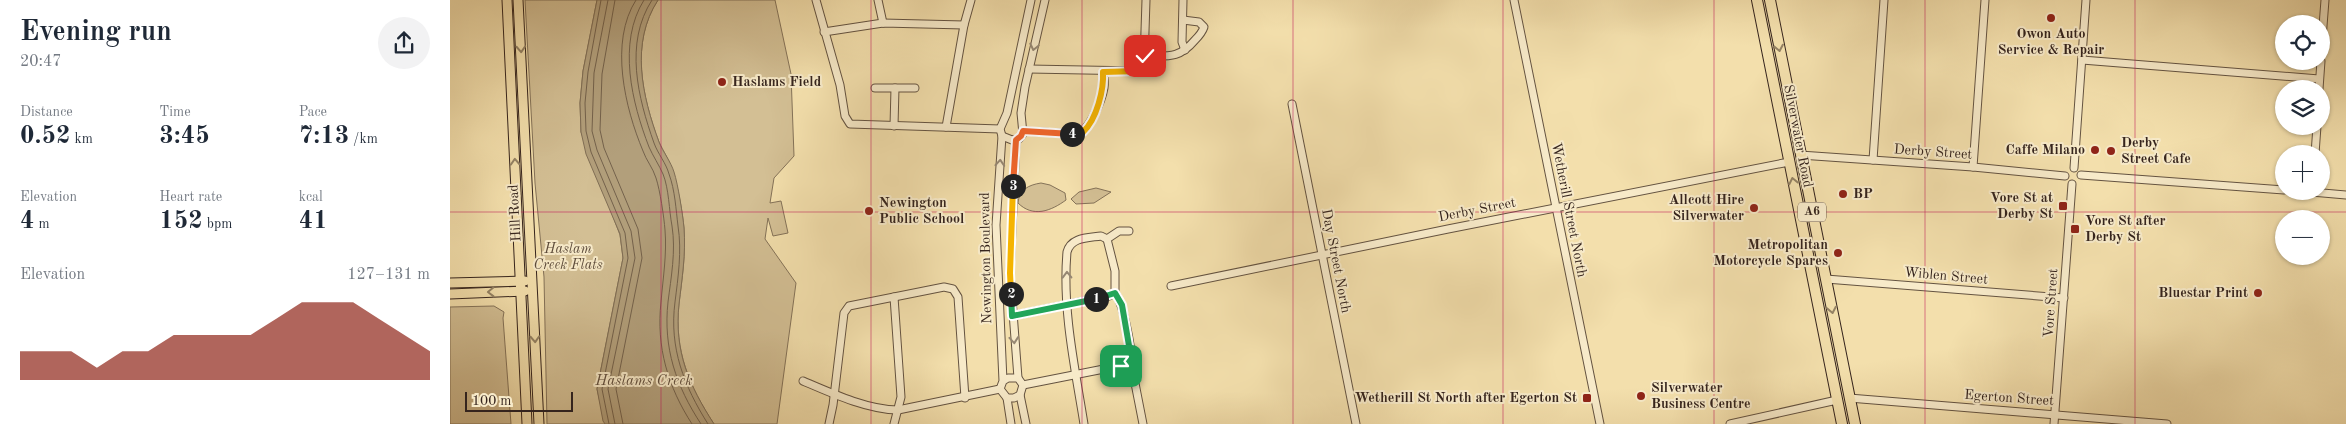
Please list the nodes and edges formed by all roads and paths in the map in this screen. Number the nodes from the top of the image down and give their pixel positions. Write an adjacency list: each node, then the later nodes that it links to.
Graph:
1 (507, 0): 56 (main road, Hill Road, one-way to 1)
2 (518, 0): 55 (main road, Hill Road, one-way to 55)
3 (816, 0): 21 (street)
4 (878, 0): 19 (street)
5 (970, 0): 20 (street)
6 (1031, 0): 33 (street)
7 (1045, 0): 25 (street, one-way to 25)
8 (1146, 0): 23 (street)
9 (1183, 0): 18 (street)
10 (1514, 0): 50 (street, Wetherill Street North)
11 (1757, 0): 41 (highway, Silverwater Road / A6)
12 (1770, 0): 39 (highway, Silverwater Road / A6, one-way to 39)
13 (1884, 0): 40 (street)
14 (1985, 0): 42 (street)
15 (2086, 0): 24 (street)
16 (2325, 0): 17 (street)
17 (2324, 15)
18 (1183, 20): 22 (street); 22 (street)
19 (883, 23): 20 (street); 21 (street)
20 (964, 25): 35 (street)
21 (824, 32): 34 (street)
22 (1185, 50): 23 (street)
23 (1145, 56): 27 (street)
24 (2082, 60): 28 (street); 43 (street)
25 (1029, 69): 27 (street); 36 (street)
26 (2320, 70): 28 (street)
27 (1103, 72): 36 (street)
28 (2319, 79)
29 (875, 88): 30 (street)
30 (895, 88): 31 (street); 34 (street)
31 (915, 88)
32 (1292, 104): 53 (street, Day Street North)
33 (1004, 122): 36 (street); 37 (street)
34 (894, 126): 35 (street)
35 (946, 127): 37 (street)
36 (1022, 127): 38 (street)
37 (1001, 132): 38 (street); 71 (street, Newington Boulevard, one-way to 37)
38 (1016, 140): 66 (street, Newington Boulevard)
39 (1800, 155): 40 (street, Derby Street); 54 (highway, Silverwater Road / A6)
40 (1873, 160): 42 (street, Derby Street)
41 (1789, 162): 50 (street, Derby Street); 79 (highway, Silverwater Road / A6, one-way to 41)
42 (1972, 167): 45 (street, Derby Street)
43 (2074, 168): 44 (street); 45 (street)
44 (2081, 175): 46 (street); 47 (street)
45 (2065, 176): 46 (street)
46 (2072, 184): 64 (street, Vore Street)
47 (2275, 189)
48 (2330, 194): 49 (street)
49 (2346, 195)
50 (1556, 207): 53 (street, Derby Street); 91 (street, Wetherill Street North)
51 (1129, 231): 52 (street)
52 (1107, 239): 61 (street); 65 (street, one-way to 52)
53 (1322, 255): 58 (street, Derby Street); 90 (street, Day Street North)
54 (1826, 279): 64 (street, Wiblen Street); 78 (highway, Silverwater Road / A6, one-way to 78)
55 (532, 280): 56 (main road); 59 (main road, Hill Road)
56 (521, 281): 57 (main road); 60 (main road, Hill Road)
57 (450, 283)
58 (1171, 286)
59 (532, 290): 60 (main road); 83 (main road, Hill Road, one-way to 83)
60 (521, 291): 62 (main road, one-way to 62); 82 (main road, Hill Road)
61 (1116, 293): 65 (street); 67 (street)
62 (450, 294)
63 (894, 297): 74 (street); 76 (street); 80 (street)
64 (2064, 298): 81 (street, Vore Street)
65 (1068, 304): 66 (street); 68 (street)
66 (1012, 316): 69 (street, Newington Boulevard, one-way to 69)
67 (1130, 368): 68 (street); 89 (street)
68 (1076, 376): 72 (street); 88 (street)
69 (1018, 378): 71 (street); 72 (street)
70 (803, 381): 74 (street)
71 (1003, 381): 73 (street)
72 (1023, 385): 75 (street)
73 (1000, 389): 76 (street); 77 (street)
74 (834, 394): 80 (street); 84 (street)
75 (1020, 395): 77 (street); 87 (street)
76 (965, 398): 80 (street)
77 (1007, 398): 86 (street)
78 (1849, 398): 81 (street, Egerton Street); 94 (highway, Silverwater Road / A6)
79 (1837, 400): 92 (street); 93 (highway, Silverwater Road / A6)
80 (898, 410): 85 (street)
81 (2055, 414): 95 (street, Vore Street); 96 (street, Egerton Street)
82 (528, 424)
83 (539, 424)
84 (829, 424)
85 (894, 424)
86 (1011, 424)
87 (1026, 424)
88 (1084, 424)
89 (1143, 424)
90 (1356, 424)
91 (1600, 424)
92 (1730, 424)
93 (1842, 424)
94 (1855, 424)
95 (2054, 424)
96 (2167, 424)

